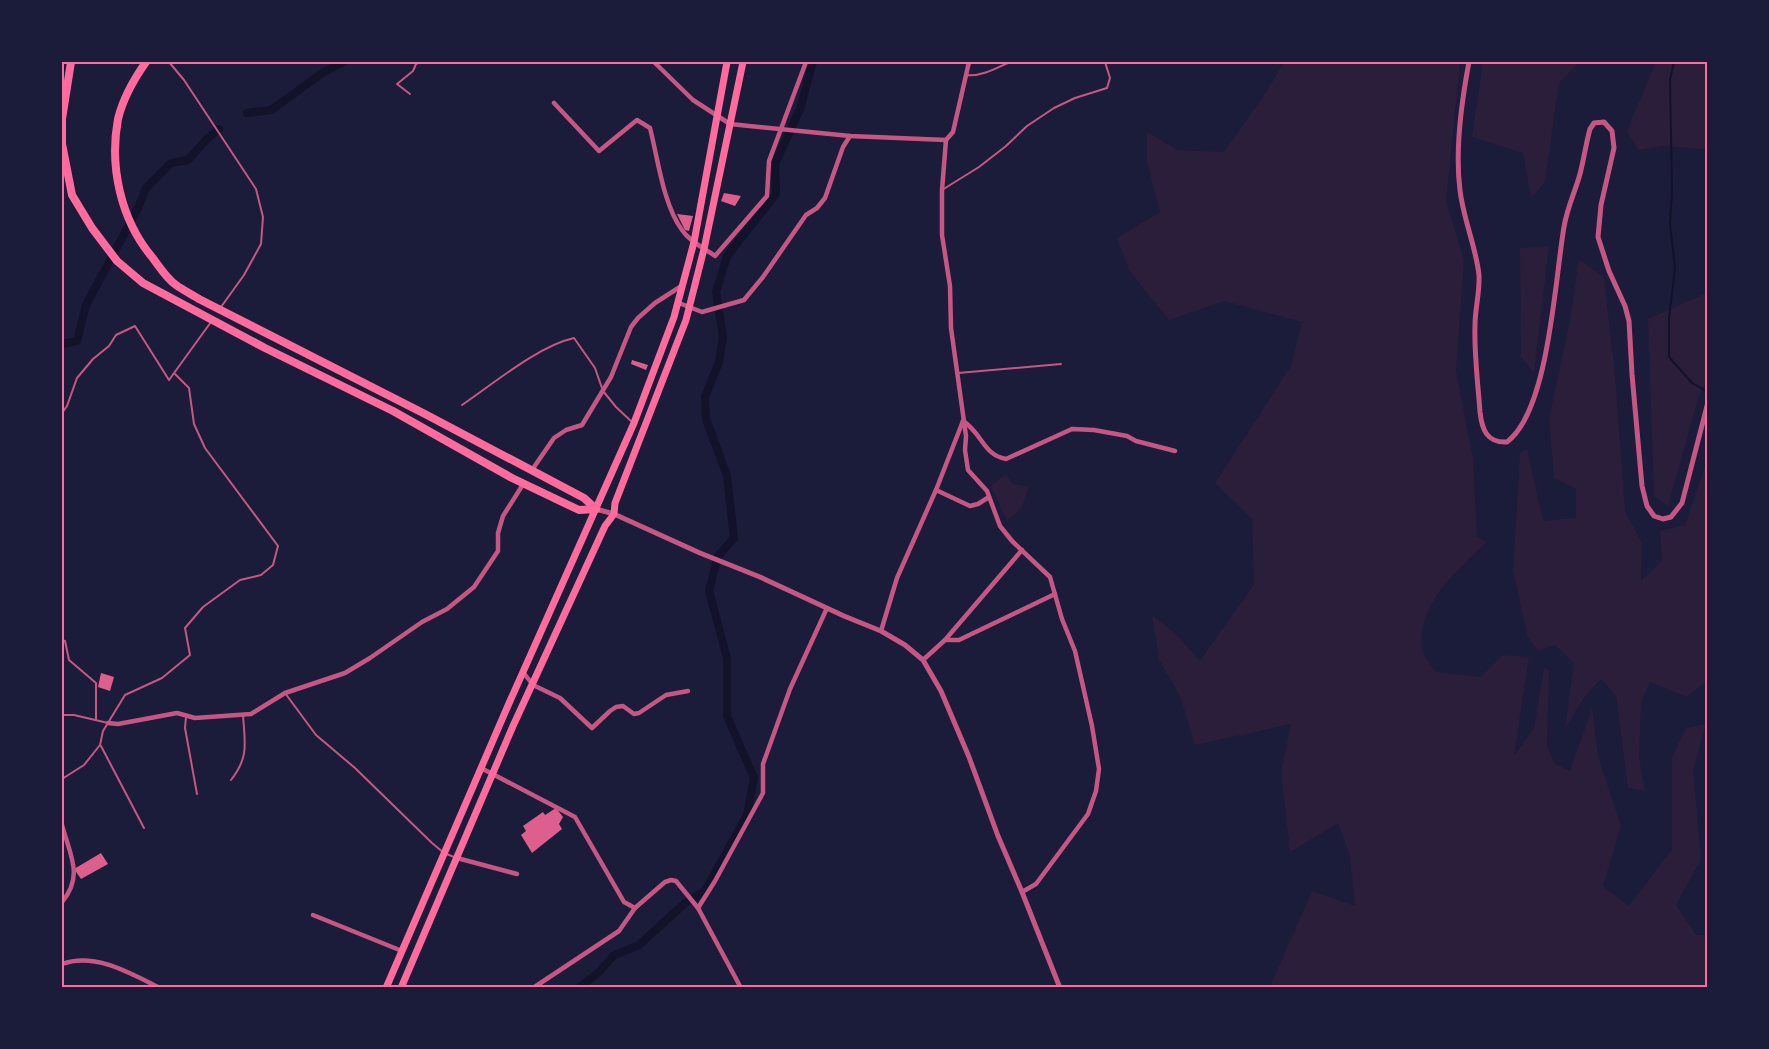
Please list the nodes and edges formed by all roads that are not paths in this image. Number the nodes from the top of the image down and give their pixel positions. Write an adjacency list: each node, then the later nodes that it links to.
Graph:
1 (72, 62): 13 (street); 44 (highway)
2 (146, 62): 44 (highway)
3 (169, 62): 28 (lane)
4 (420, 62): 15 (lane)
5 (654, 62): 17 (street)
6 (728, 62): 17 (main road)
7 (743, 62): 18 (main road)
8 (806, 62): 19 (street)
9 (969, 62): 14 (street)
10 (1010, 62): 14 (lane)
11 (1105, 62): 22 (lane)
12 (1469, 62): 34 (street)
13 (62, 68)
14 (966, 75): 21 (street)
15 (410, 94)
16 (554, 103): 23 (street)
17 (717, 117): 18 (street); 23 (main road)
18 (729, 124): 19 (street); 24 (main road)
19 (780, 130): 20 (street); 24 (street)
20 (850, 136): 21 (street); 27 (street)
21 (946, 140): 22 (street)
22 (942, 190): 31 (street)
23 (694, 242): 24 (street); 25 (main road)
24 (704, 249): 27 (main road)
25 (683, 285): 26 (main road); 33 (street)
26 (679, 303): 27 (street); 38 (main road)
27 (689, 308): 45 (main road)
28 (219, 311)
29 (213, 320): 32 (lane)
30 (1061, 364): 31 (lane)
31 (958, 373): 37 (street)
32 (175, 374): 36 (lane); 61 (lane)
33 (603, 391): 35 (lane); 38 (lane); 40 (street)
34 (1707, 402)
35 (462, 405)
36 (62, 413)
37 (963, 421): 39 (street); 42 (street); 43 (street)
38 (634, 423): 44 (main road)
39 (1175, 451)
40 (534, 467)
41 (522, 486): 56 (street)
42 (936, 490): 43 (street); 49 (street)
43 (989, 496): 46 (street)
44 (596, 509): 45 (street); 53 (main road)
45 (614, 514): 48 (street); 54 (main road)
46 (1022, 550): 47 (street); 51 (street)
47 (1055, 594): 51 (street); 73 (street)
48 (827, 608): 49 (street); 76 (street)
49 (881, 631): 52 (street)
50 (62, 640): 60 (lane)
51 (945, 640): 52 (street)
52 (923, 660): 73 (street)
53 (523, 672): 54 (street); 63 (main road)
54 (532, 685): 55 (street); 64 (main road)
55 (688, 691)
56 (285, 693): 58 (street); 70 (lane)
57 (62, 715): 60 (lane)
58 (243, 715): 59 (street); 66 (lane)
59 (186, 716): 61 (street); 67 (lane)
60 (96, 720): 61 (lane)
61 (108, 723): 62 (lane)
62 (100, 745): 65 (lane); 69 (lane)
63 (481, 768): 64 (street); 70 (main road)
64 (492, 774): 71 (main road); 75 (street)
65 (62, 779)
66 (231, 780)
67 (197, 794)
68 (62, 825): 74 (street)
69 (144, 828)
70 (444, 853): 71 (lane); 78 (main road)
71 (457, 858): 72 (street); 82 (main road)
72 (517, 874)
73 (1022, 892): 85 (street)
74 (62, 902)
75 (636, 908): 76 (street); 83 (street)
76 (698, 909): 84 (street)
77 (313, 915): 78 (street)
78 (402, 951): 81 (main road)
79 (62, 964): 80 (street)
80 (160, 987)
81 (386, 987)
82 (401, 987)
83 (533, 987)
84 (741, 987)
85 (1060, 987)

